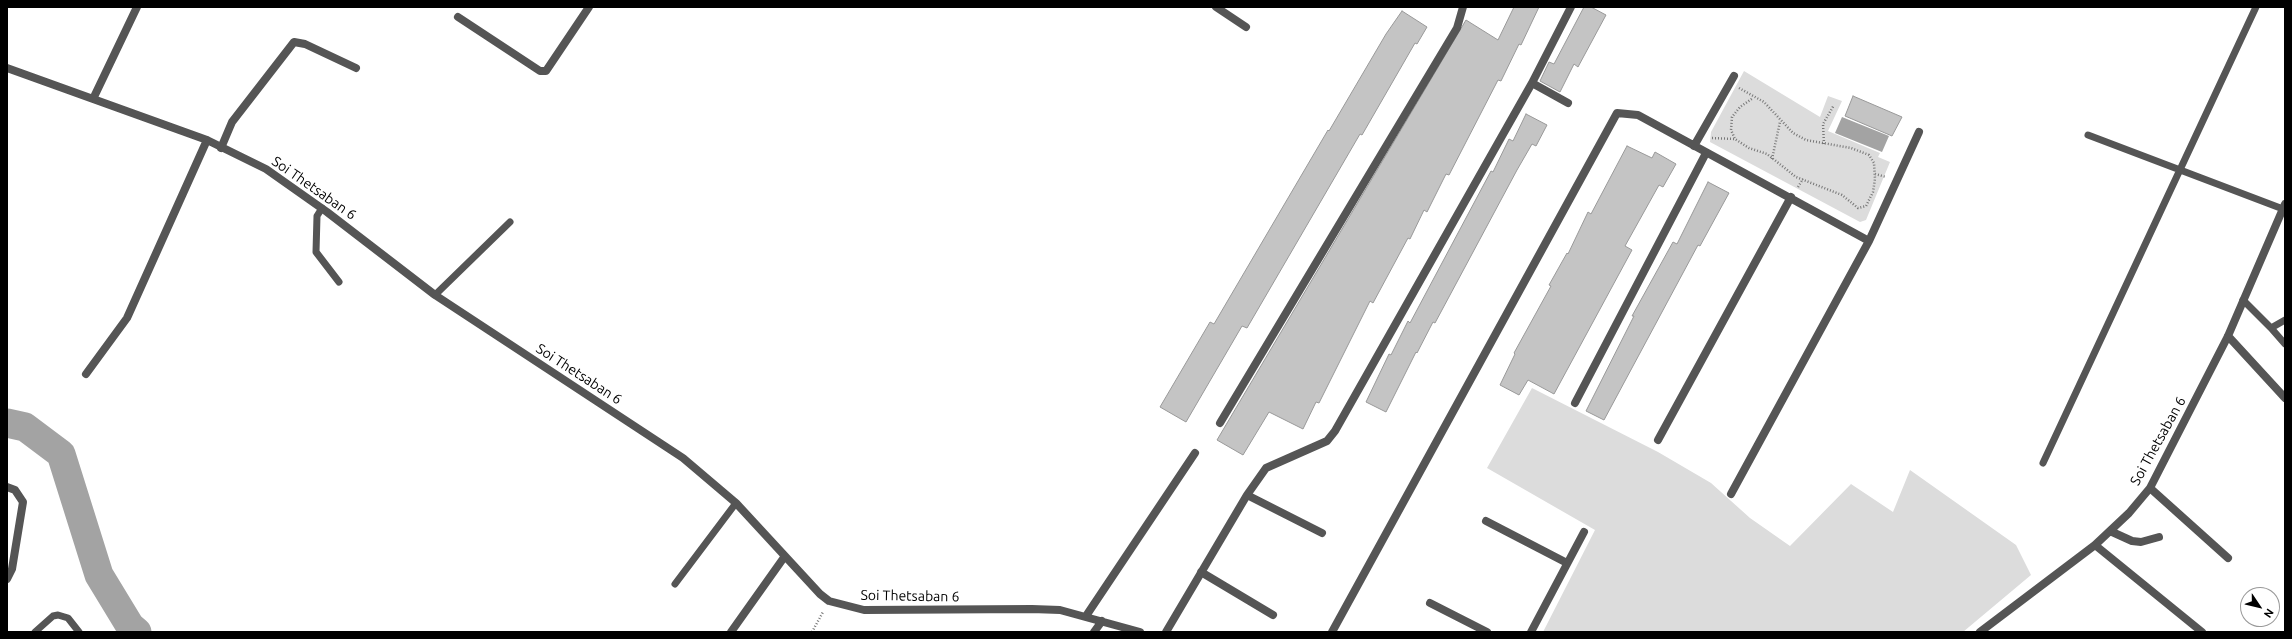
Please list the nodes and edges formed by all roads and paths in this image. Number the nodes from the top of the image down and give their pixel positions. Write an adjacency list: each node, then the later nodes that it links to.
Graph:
1 (137, 7): 14 (street)
2 (589, 7): 7 (street)
3 (1216, 7): 8 (street)
4 (1462, 7): 44 (street)
5 (1571, 7): 12 (street)
6 (2256, 7): 28 (lane)
7 (458, 17)
8 (1246, 27)
9 (7, 68): 14 (street, Soi Thetsaban 6)
10 (356, 68): 25 (street)
11 (1732, 79): 13 (path); 20 (street)
12 (1532, 83): 15 (street); 51 (street)
13 (1753, 98): 17 (path); 21 (path)
14 (93, 99): 22 (street, Soi Thetsaban 6)
15 (1568, 103)
16 (1834, 105): 23 (path)
17 (1780, 121): 23 (path); 27 (path)
18 (1919, 132): 33 (street)
19 (2088, 135): 28 (lane)
20 (1699, 137): 21 (path); 24 (street)
21 (1735, 139): 27 (path)
22 (206, 140): 25 (street, Soi Thetsaban 6); 41 (street)
23 (1824, 144): 27 (path)
24 (1694, 146): 26 (street); 78 (street)
25 (221, 148): 31 (street, Soi Thetsaban 6)
26 (1706, 153): 29 (street); 43 (street)
27 (1772, 159)
28 (2180, 170): 30 (lane); 47 (lane)
29 (1791, 197): 33 (street); 45 (street)
30 (2284, 207): 36 (street, Soi Thetsaban 6)
31 (322, 208): 34 (lane); 35 (street, Soi Thetsaban 6)
32 (510, 222): 35 (lane)
33 (1869, 241): 50 (street)
34 (339, 282)
35 (435, 294): 52 (street, Soi Thetsaban 6)
36 (2244, 300): 38 (lane); 39 (street, Soi Thetsaban 6)
37 (2285, 320): 38 (lane)
38 (2271, 328): 40 (lane)
39 (2228, 336): 42 (street); 49 (street, Soi Thetsaban 6)
40 (2285, 344)
41 (86, 374)
42 (2285, 398)
43 (1574, 403)
44 (1220, 423)
45 (1658, 440)
46 (1195, 453): 68 (street)
47 (2043, 463)
48 (7, 488): 63 (street)
49 (2150, 488): 54 (street, Soi Thetsaban 6); 60 (street)
50 (1731, 494)
51 (1248, 495): 56 (street); 62 (street)
52 (736, 503): 59 (street, Soi Thetsaban 6); 64 (lane)
53 (1486, 521): 61 (street)
54 (2110, 531): 57 (street); 58 (street, Soi Thetsaban 6)
55 (1584, 532): 61 (street)
56 (1322, 533)
57 (2160, 537)
58 (2095, 544): 70 (street); 81 (street, Soi Thetsaban 6)
59 (785, 556): 65 (street, Soi Thetsaban 6); 73 (street)
60 (2228, 558)
61 (1567, 563): 80 (street)
62 (1201, 572): 67 (street); 77 (street)
63 (7, 579)
64 (675, 584)
65 (830, 601): 68 (street, Soi Thetsaban 6); 74 (path)
66 (1430, 603): 79 (street)
67 (1273, 615)
68 (1086, 616): 69 (street, Soi Thetsaban 6)
69 (1102, 621): 75 (street); 76 (street, Soi Thetsaban 6)
70 (2197, 630)
71 (35, 632): 72 (lane)
72 (80, 632)
73 (731, 632)
74 (812, 632)
75 (1094, 632)
76 (1140, 632)
77 (1166, 632)
78 (1332, 632)
79 (1487, 632)
80 (1531, 632)
81 (1980, 632)

